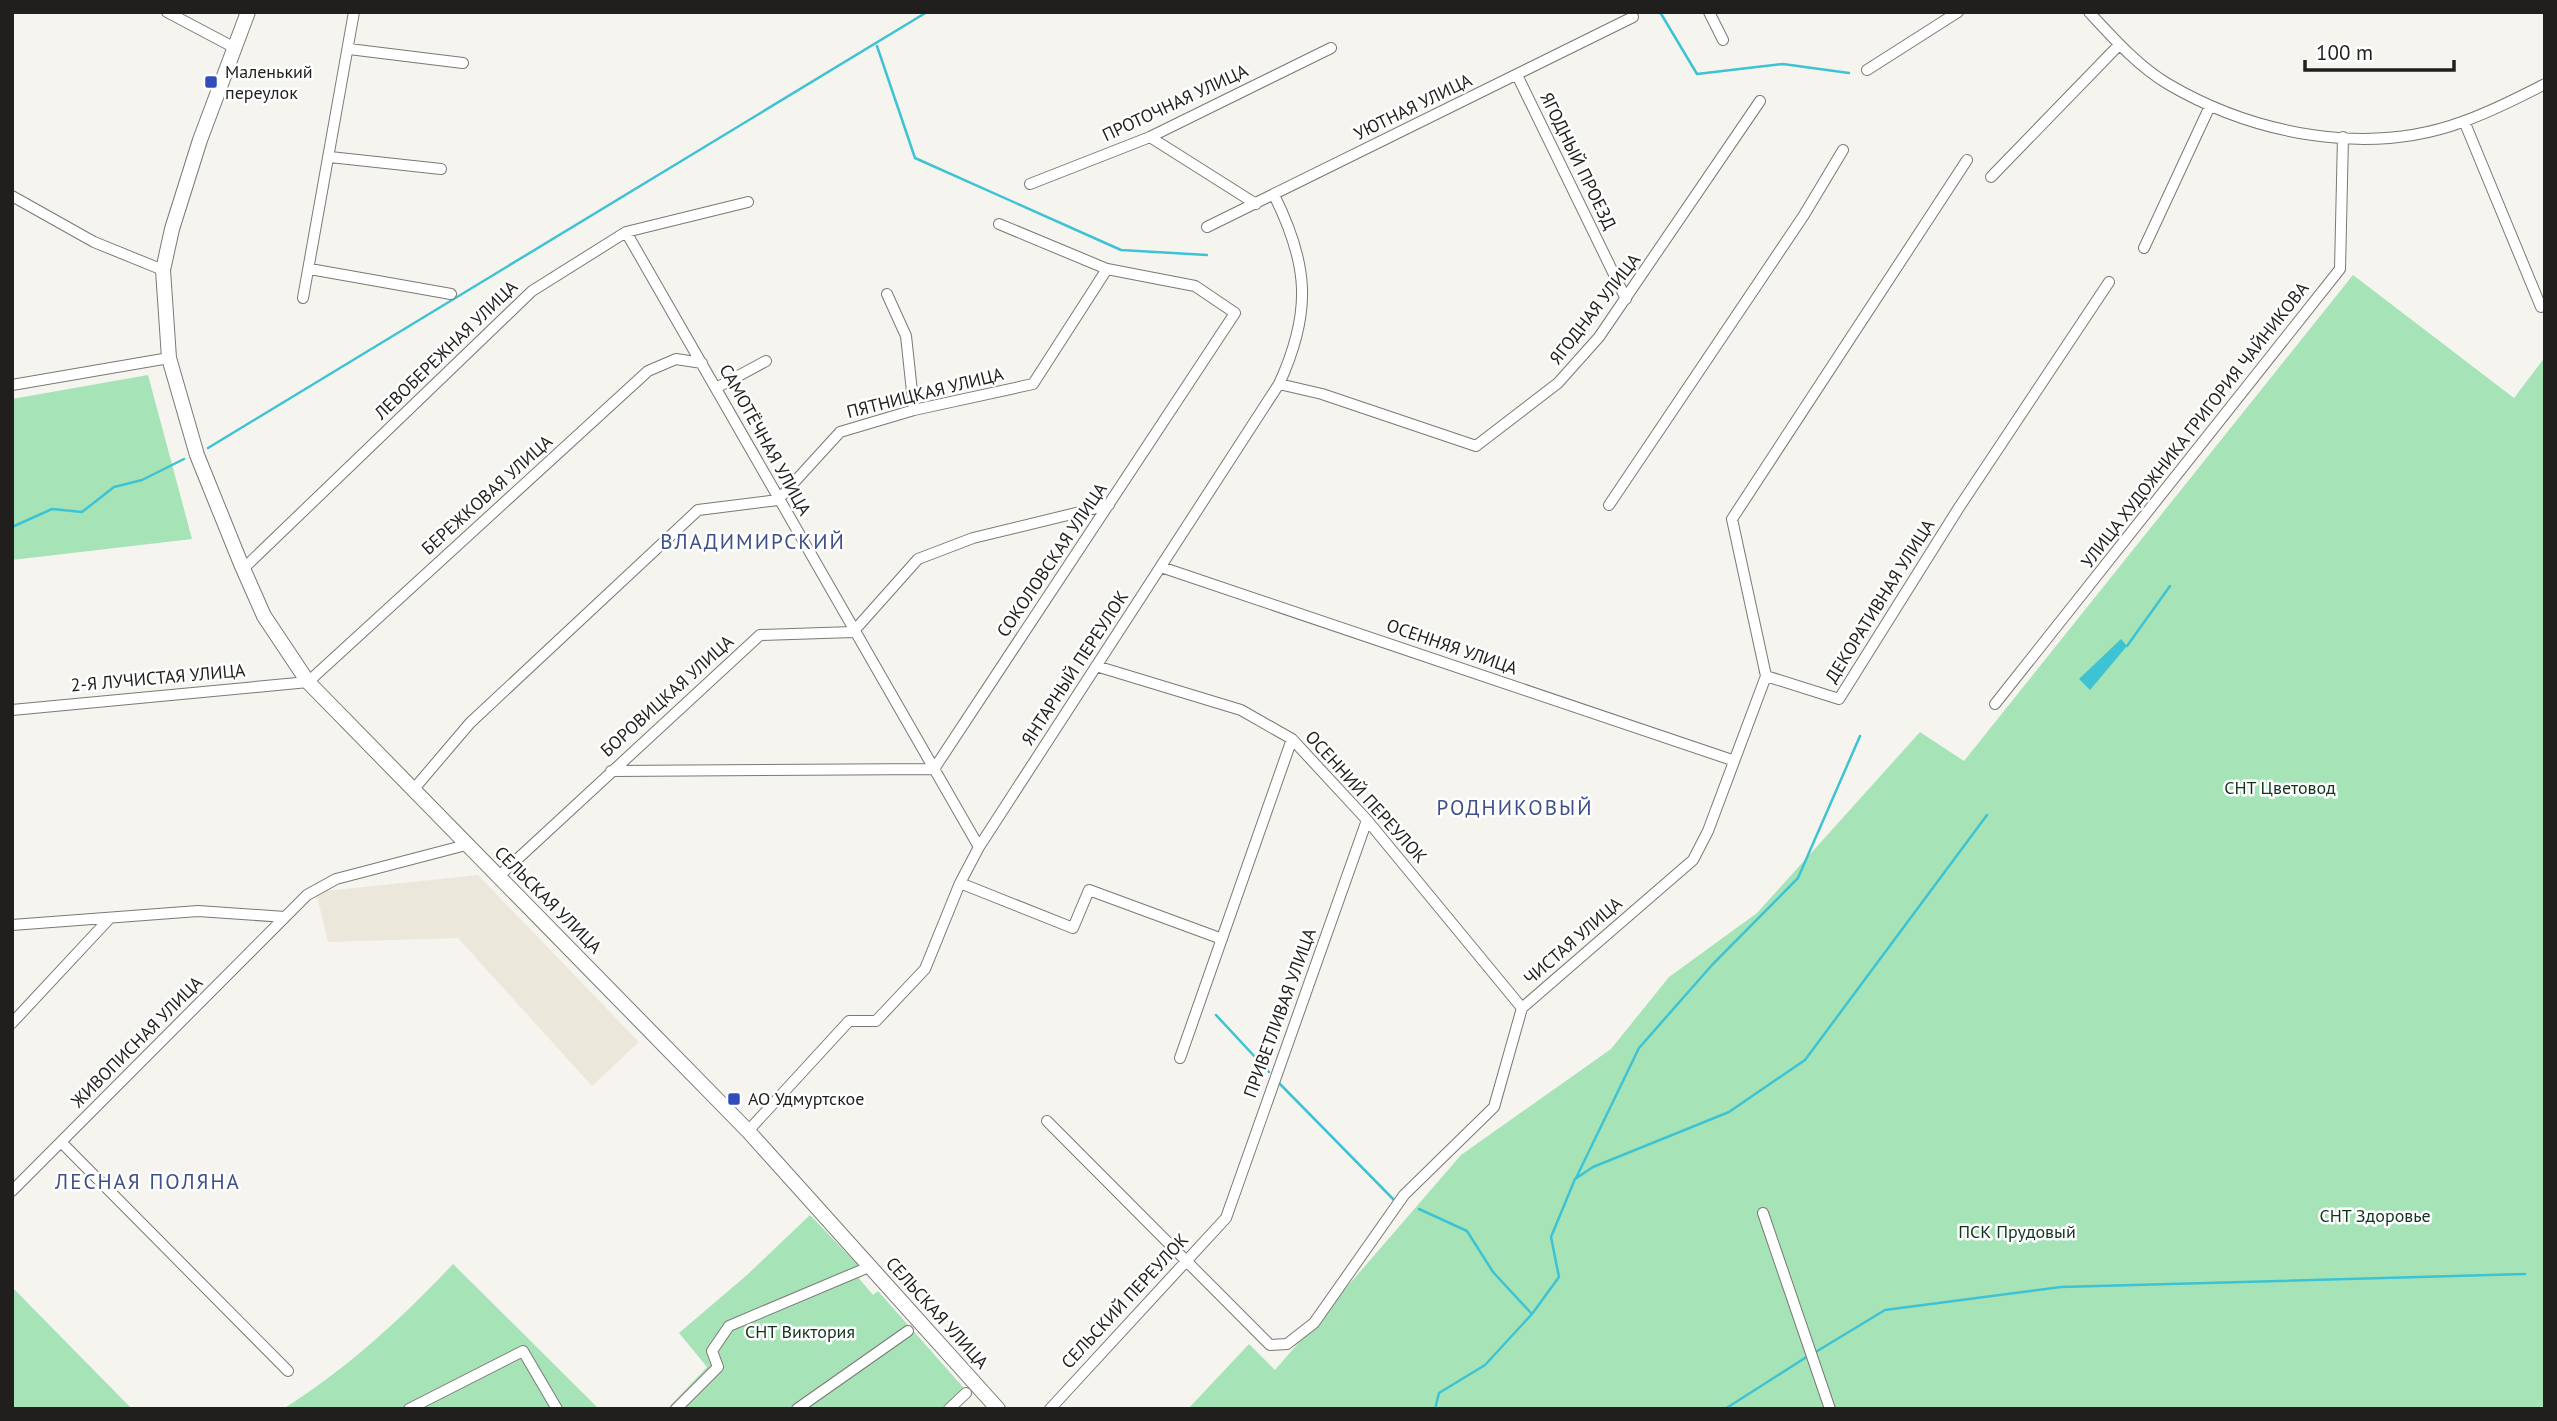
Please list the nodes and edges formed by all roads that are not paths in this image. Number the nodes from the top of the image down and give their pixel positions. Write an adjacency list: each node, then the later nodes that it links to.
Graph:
1 (167, 12): 10 (street)
2 (248, 12): 10 (street, СЕЛЬСКАЯ УЛИЦА)
3 (354, 12): 12 (street)
4 (1709, 12): 8 (street)
5 (1958, 12): 14 (street)
6 (2089, 12): 9 (street)
7 (1633, 17): 15 (street, УЮТНАЯ УЛИЦА)
8 (1723, 40)
9 (2119, 45): 18 (street); 26 (street)
10 (235, 48): 37 (street, СЕЛЬСКАЯ УЛИЦА)
11 (1331, 48): 20 (street, ПРОТОЧНАЯ УЛИЦА)
12 (349, 50): 13 (street); 23 (street)
13 (463, 64)
14 (1867, 70)
15 (1517, 75): 28 (street, УЮТНАЯ УЛИЦА); 43 (street, ЯГОДНЫЙ ПРОЕЗД)
16 (2545, 84): 19 (street)
17 (1760, 101): 43 (street, ЯГОДНАЯ УЛИЦА)
18 (2210, 106): 21 (street); 35 (street)
19 (2464, 121): 21 (street); 44 (street)
20 (1150, 137): 27 (street, ПРОТОЧНАЯ УЛИЦА); 31 (street)
21 (2343, 137): 61 (street, УЛИЦА ХУДОЖНИКА ГРИГОРИЯ ЧАЙНИКОВА)
22 (1843, 150): 54 (street)
23 (330, 157): 25 (street); 38 (street)
24 (1967, 160): 59 (street)
25 (442, 169)
26 (1990, 177)
27 (1030, 184)
28 (1274, 195): 31 (street, УЮТНАЯ УЛИЦА); 49 (street, ЯНТАРНЫЙ ПЕРЕУЛОК)
29 (12, 196): 37 (street)
30 (748, 202): 34 (street, ЛЕВОБЕРЕЖНАЯ УЛИЦА)
31 (1256, 204): 33 (street, УЮТНАЯ УЛИЦА)
32 (999, 224): 36 (street, СОКОЛОВСКАЯ УЛИЦА)
33 (1207, 227)
34 (626, 232): 47 (street, САМОТЁЧНАЯ УЛИЦА); 56 (street, ЛЕВОБЕРЕЖНАЯ УЛИЦА)
35 (2144, 247)
36 (1107, 269): 51 (street, ПЯТНИЦКАЯ УЛИЦА); 53 (street, СОКОЛОВСКАЯ УЛИЦА)
37 (163, 270): 45 (street, СЕЛЬСКАЯ УЛИЦА)
38 (310, 270): 41 (street); 42 (street)
39 (2109, 282): 59 (street, ДЕКОРАТИВНАЯ УЛИЦА)
40 (887, 294): 51 (street)
41 (451, 295)
42 (303, 298)
43 (1626, 299): 49 (street, ЯГОДНАЯ УЛИЦА)
44 (2541, 307)
45 (169, 358): 48 (street); 56 (street, СЕЛЬСКАЯ УЛИЦА)
46 (766, 361): 50 (street)
47 (702, 363): 50 (street, САМОТЁЧНАЯ УЛИЦА); 60 (street, БЕРЕЖКОВАЯ УЛИЦА)
48 (15, 382)
49 (1279, 384): 55 (street, ЯНТАРНЫЙ ПЕРЕУЛОК)
50 (716, 388): 52 (street, САМОТЁЧНАЯ УЛИЦА)
51 (914, 410): 52 (street, ПЯТНИЦКАЯ УЛИЦА)
52 (778, 499): 57 (street, САМОТЁЧНАЯ УЛИЦА); 67 (street)
53 (1109, 505): 57 (street); 65 (street, СОКОЛОВСКАЯ УЛИЦА)
54 (1609, 505)
55 (1161, 568): 58 (street, ЯНТАРНЫЙ ПЕРЕУЛОК); 64 (street, ОСЕННЯЯ УЛИЦА)
56 (243, 569): 60 (street, СЕЛЬСКАЯ УЛИЦА)
57 (853, 632): 65 (street, САМОТЁЧНАЯ УЛИЦА); 66 (street, БОРОВИЦКАЯ УЛИЦА)
58 (1096, 666): 63 (street, ОСЕННИЙ ПЕРЕУЛОК); 70 (street, ЯНТАРНЫЙ ПЕРЕУЛОК)
59 (1766, 676): 64 (street, ЧИСТАЯ УЛИЦА)
60 (308, 682): 62 (street, 2-Я ЛУЧИСТАЯ УЛИЦА); 67 (street, СЕЛЬСКАЯ УЛИЦА)
61 (1995, 704)
62 (12, 710)
63 (1292, 739): 68 (street, ОСЕННИЙ ПЕРЕУЛОК); 76 (street)
64 (1732, 760): 77 (street, ЧИСТАЯ УЛИЦА)
65 (934, 769): 66 (street); 70 (street, САМОТЁЧНАЯ УЛИЦА)
66 (611, 771): 71 (street, БОРОВИЦКАЯ УЛИЦА)
67 (413, 790): 69 (street, СЕЛЬСКАЯ УЛИЦА)
68 (1367, 820): 77 (street, ОСЕННИЙ ПЕРЕУЛОК); 85 (street, ПРИВЕТЛИВАЯ УЛИЦА)
69 (466, 845): 71 (street, СЕЛЬСКАЯ УЛИЦА); 73 (street, ЖИВОПИСНАЯ УЛИЦА)
70 (979, 847): 72 (street, ЯНТАРНЫЙ ПЕРЕУЛОК)
71 (499, 877): 81 (street, СЕЛЬСКАЯ УЛИЦА)
72 (960, 883): 76 (street); 81 (street, ЯНТАРНЫЙ ПЕРЕУЛОК)
73 (285, 917): 74 (street); 82 (street, ЖИВОПИСНАЯ УЛИЦА)
74 (110, 919): 75 (street); 78 (street)
75 (12, 925)
76 (1222, 939): 79 (street)
77 (1522, 1008): 86 (street, ЧИСТАЯ УЛИЦА)
78 (12, 1023)
79 (1180, 1058)
80 (1047, 1121): 86 (street, ЧИСТАЯ УЛИЦА)
81 (748, 1131): 87 (street, СЕЛЬСКАЯ УЛИЦА)
82 (62, 1143): 83 (street, ЖИВОПИСНАЯ УЛИЦА); 89 (street)
83 (12, 1191)
84 (1763, 1213): 98 (street)
85 (1226, 1217): 86 (street, СЕЛЬСКИЙ ПЕРЕУЛОК)
86 (1186, 1262): 97 (street, СЕЛЬСКИЙ ПЕРЕУЛОК)
87 (869, 1267): 93 (street); 96 (street, СЕЛЬСКАЯ УЛИЦА)
88 (908, 1331): 94 (street)
89 (288, 1371)
90 (967, 1393): 95 (street)
91 (410, 1409): 92 (street)
92 (557, 1409)
93 (676, 1409)
94 (797, 1409)
95 (949, 1409)
96 (998, 1409)
97 (1050, 1409)
98 (1830, 1409)

